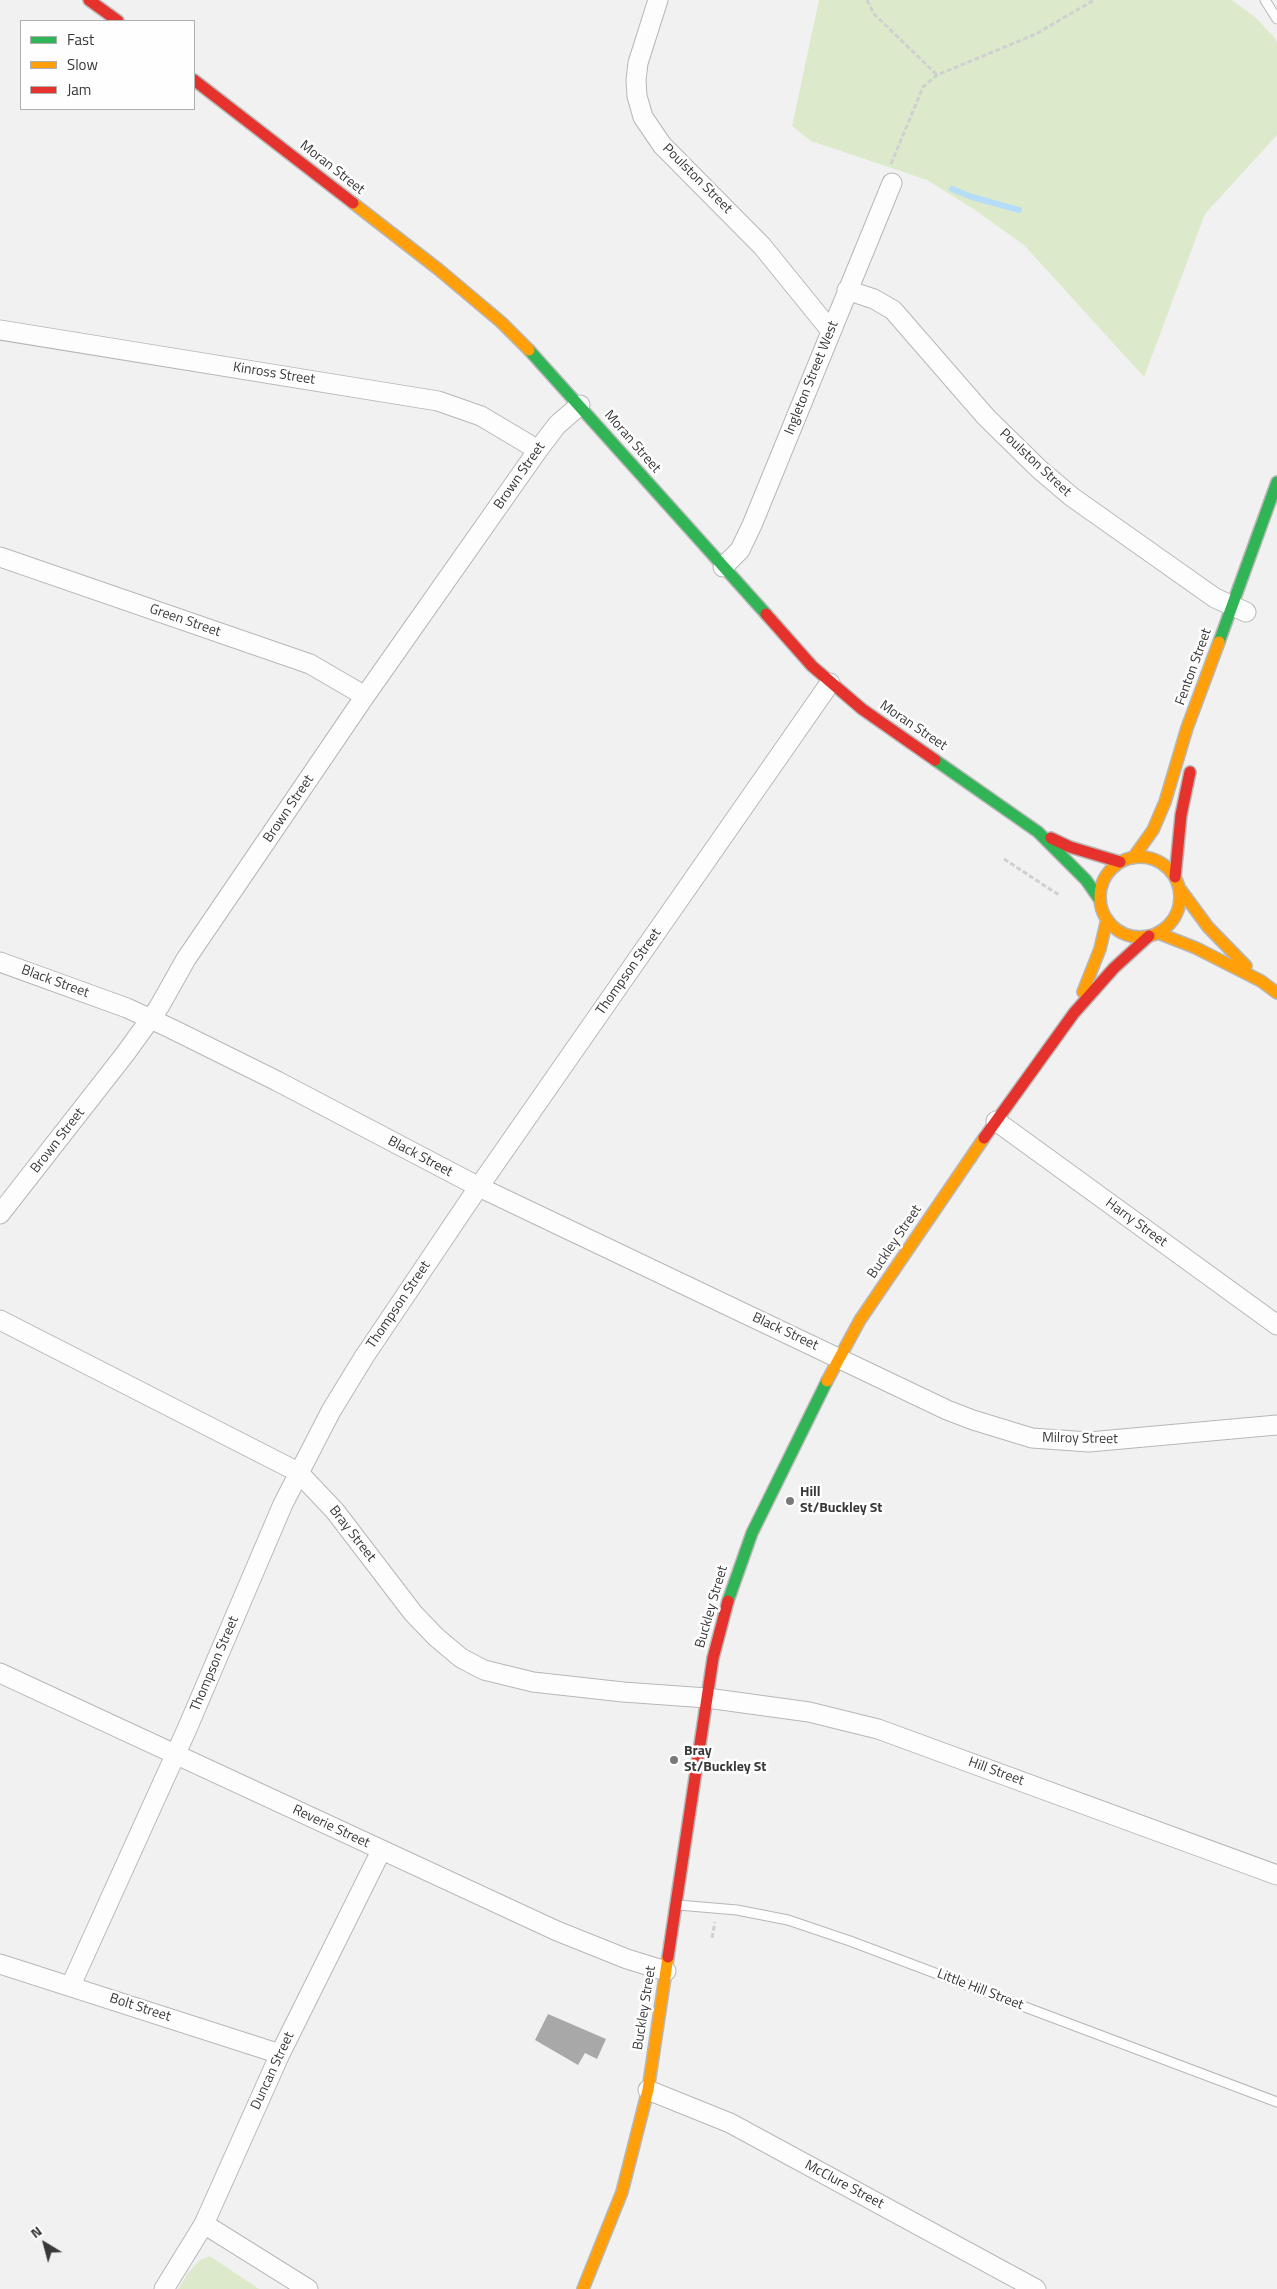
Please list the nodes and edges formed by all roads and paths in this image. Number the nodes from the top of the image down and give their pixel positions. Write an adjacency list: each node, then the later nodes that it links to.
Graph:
1 (89, 0): 7 (street)
2 (658, 0): 13 (street, Poulston Street)
3 (868, 0): 8 (path)
4 (1094, 0): 8 (path)
5 (1265, 0): 6 (lane)
6 (1277, 19)
7 (117, 20)
8 (937, 75): 10 (path)
9 (195, 81): 14 (street, Moran Street)
10 (892, 183): 11 (street, Ingleton Street West)
11 (847, 290): 13 (street, Ingleton Street West); 19 (street, Poulston Street)
12 (0, 330): 15 (street, Kinross Street)
13 (832, 331): 18 (street, Ingleton Street West)
14 (580, 405): 15 (street, Brown Street); 18 (street, Moran Street)
15 (538, 450): 21 (street, Brown Street)
16 (1277, 482): 19 (street, Fenton Street)
17 (0, 557): 21 (street, Green Street)
18 (723, 567): 20 (street, Moran Street)
19 (1242, 611): 24 (street, Fenton Street)
20 (830, 683): 23 (street, Moran Street); 39 (street, Thompson Street)
21 (365, 696): 37 (street, Brown Street)
22 (1194, 758): 27 (street)
23 (1038, 832): 26 (street, Moran Street); 30 (street, Moran Street)
24 (1133, 858): 26 (street); 27 (street)
25 (1004, 859): 29 (path)
26 (1120, 862): 30 (street)
27 (1175, 877): 28 (street)
28 (1180, 889): 32 (street); 34 (street)
29 (1059, 895)
30 (1100, 900): 31 (street)
31 (1106, 919): 32 (street); 36 (street, Buckley Street)
32 (1154, 935): 34 (street); 36 (street, Buckley Street)
33 (0, 962): 37 (street, Black Street)
34 (1261, 981): 35 (street)
35 (1277, 993)
36 (1074, 1012): 38 (street, Buckley Street)
37 (150, 1019): 39 (street, Black Street); 40 (street, Brown Street)
38 (996, 1121): 42 (street, Harry Street); 43 (street, Buckley Street)
39 (479, 1187): 43 (street, Black Street); 45 (street, Thompson Street)
40 (0, 1214)
41 (0, 1320): 45 (street, Bray Street)
42 (1277, 1324)
43 (839, 1357): 44 (street, Milroy Street); 47 (street, Buckley Street)
44 (1277, 1425)
45 (298, 1472): 47 (street, Bray Street); 48 (street, Thompson Street)
46 (0, 1673): 48 (street, Reverie Street)
47 (707, 1698): 50 (street, Hill Street); 51 (street, Buckley Street)
48 (175, 1754): 49 (street, Reverie Street); 56 (street, Thompson Street)
49 (381, 1851): 55 (street, Reverie Street); 57 (street, Duncan Street)
50 (1277, 1875)
51 (676, 1905): 55 (street, Buckley Street); 59 (lane, Little Hill Street)
52 (716, 1916): 53 (path)
53 (712, 1938)
54 (0, 1964): 56 (street, Bolt Street)
55 (666, 1971): 58 (street, Buckley Street)
56 (72, 1985): 57 (street, Bolt Street)
57 (280, 2054): 60 (street, Duncan Street)
58 (648, 2090): 63 (street, Buckley Street); 64 (street, McClure Street)
59 (1277, 2102)
60 (204, 2224): 61 (street, Duncan Street); 62 (street)
61 (164, 2289)
62 (308, 2289)
63 (583, 2289)
64 (1036, 2289)

